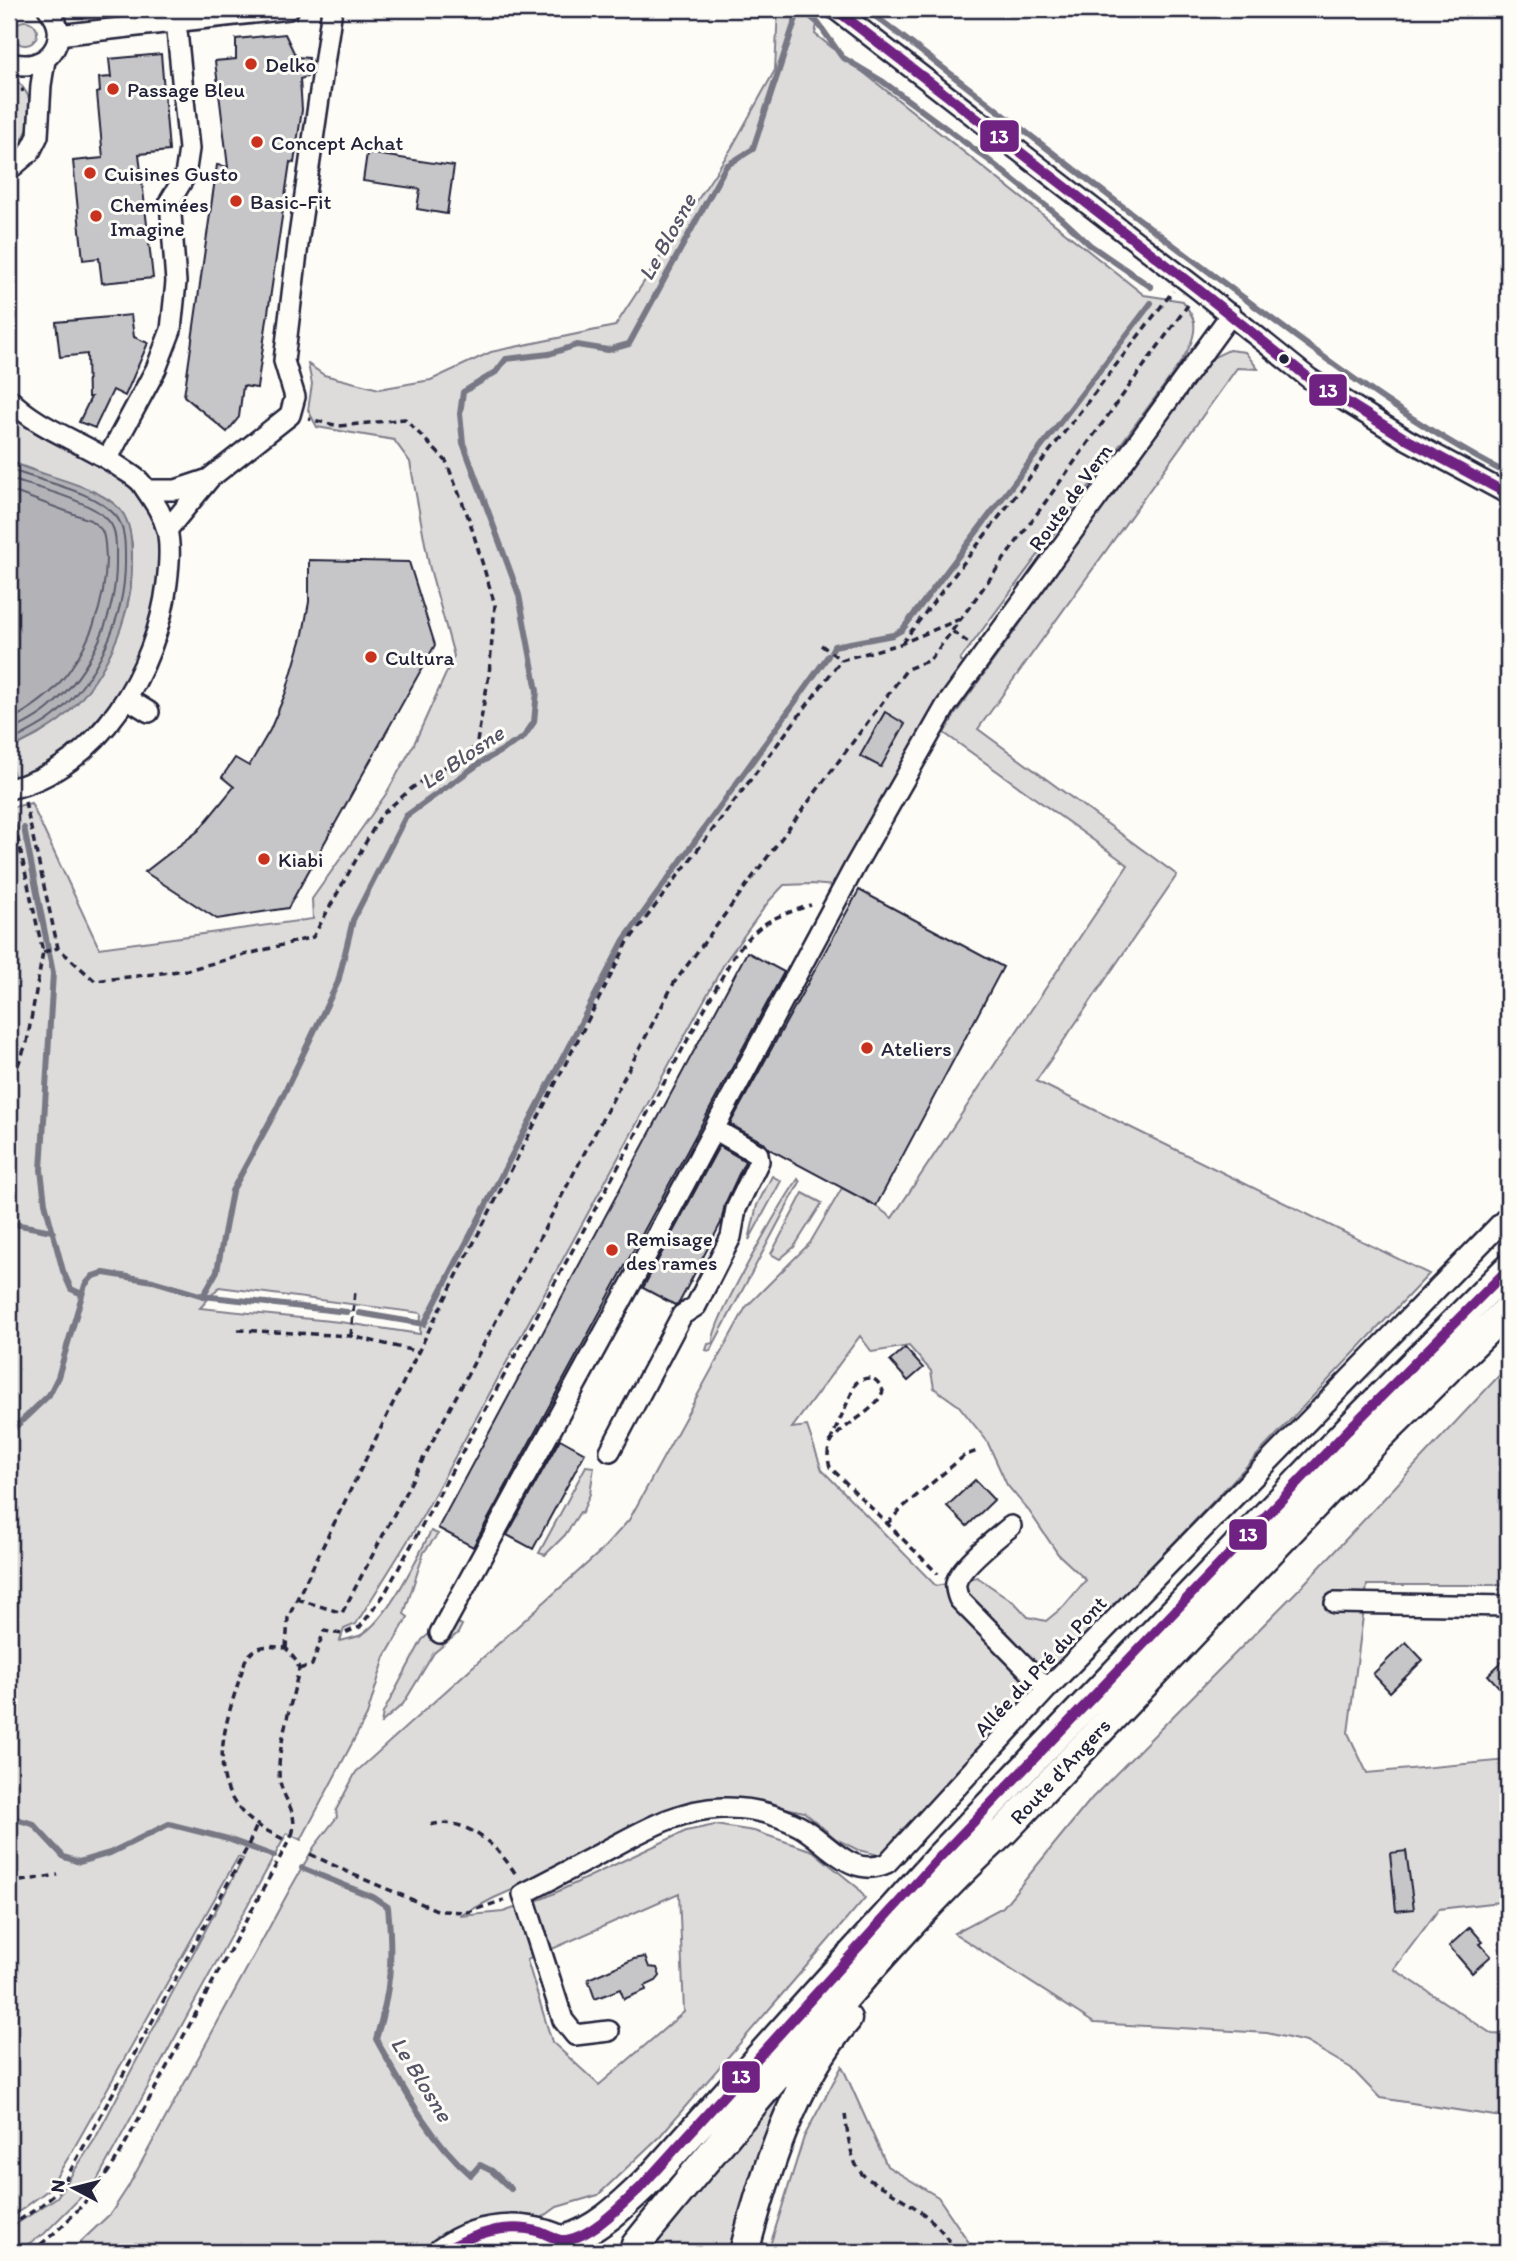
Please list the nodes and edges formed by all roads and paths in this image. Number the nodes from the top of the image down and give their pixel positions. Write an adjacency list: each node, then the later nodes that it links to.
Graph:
1 (289, 9): 5 (street)
2 (332, 9): 13 (street)
3 (835, 9): 9 (street)
4 (54, 18): 5 (street); 6 (street)
5 (176, 21): 14 (street)
6 (45, 60): 7 (street); 8 (street)
7 (9, 62)
8 (9, 170)
9 (1183, 277): 10 (street); 22 (path)
10 (1199, 289): 11 (street); 19 (path)
11 (1231, 314): 17 (street); 23 (street, Route de Vern)
12 (9, 399): 14 (street)
13 (290, 415): 15 (street); 29 (path)
14 (108, 458): 16 (street)
15 (210, 478): 16 (street); 18 (street)
16 (146, 490): 18 (street)
17 (1508, 494)
18 (167, 530): 25 (street)
19 (960, 619): 20 (path); 22 (path)
20 (952, 631): 23 (path); 46 (path)
21 (821, 645): 24 (path)
22 (900, 645): 24 (path)
23 (983, 654): 28 (street, Route de Vern)
24 (841, 660): 39 (path)
25 (128, 699): 26 (street); 27 (street)
26 (149, 712)
27 (13, 791): 29 (path); 30 (path)
28 (840, 895): 32 (street, Route de Vern); 51 (path)
29 (58, 948): 30 (path)
30 (43, 951): 31 (path)
31 (9, 1088)
32 (714, 1129): 42 (street); 49 (street, Route de Vern)
33 (1508, 1216): 52 (street, Allée du Pré du Pont)
34 (1508, 1269): 64 (highway, Route d'Angers)
35 (355, 1291): 38 (path)
36 (1508, 1309): 55 (highway, Route d'Angers)
37 (238, 1330): 38 (path)
38 (351, 1336): 39 (path)
39 (419, 1352): 46 (path)
40 (830, 1442): 40 (path); 43 (path)
41 (980, 1450): 43 (path)
42 (610, 1451)
43 (887, 1524): 45 (path)
44 (1011, 1526): 45 (street)
45 (956, 1581): 52 (street)
46 (297, 1600): 50 (path)
47 (1335, 1603): 48 (street)
48 (1508, 1606)
49 (440, 1633)
50 (286, 1648): 51 (path); 53 (path)
51 (299, 1669): 65 (path, bridge)
52 (1047, 1689): 60 (street, Allée du Pré du Pont)
53 (257, 1825): 56 (path); 63 (path)
54 (432, 1825): 60 (path)
55 (1005, 1830): 67 (highway, Route d'Angers); 68 (highway)
56 (283, 1839)
57 (310, 1853): 60 (path)
58 (58, 1875): 59 (path)
59 (9, 1883)
60 (523, 1894): 61 (street)
61 (609, 2031)
62 (845, 2114): 69 (path)
63 (9, 2227)
64 (572, 2246): 66 (highway)
65 (31, 2252)
66 (443, 2252)
67 (633, 2252)
68 (744, 2252)
69 (954, 2252)

